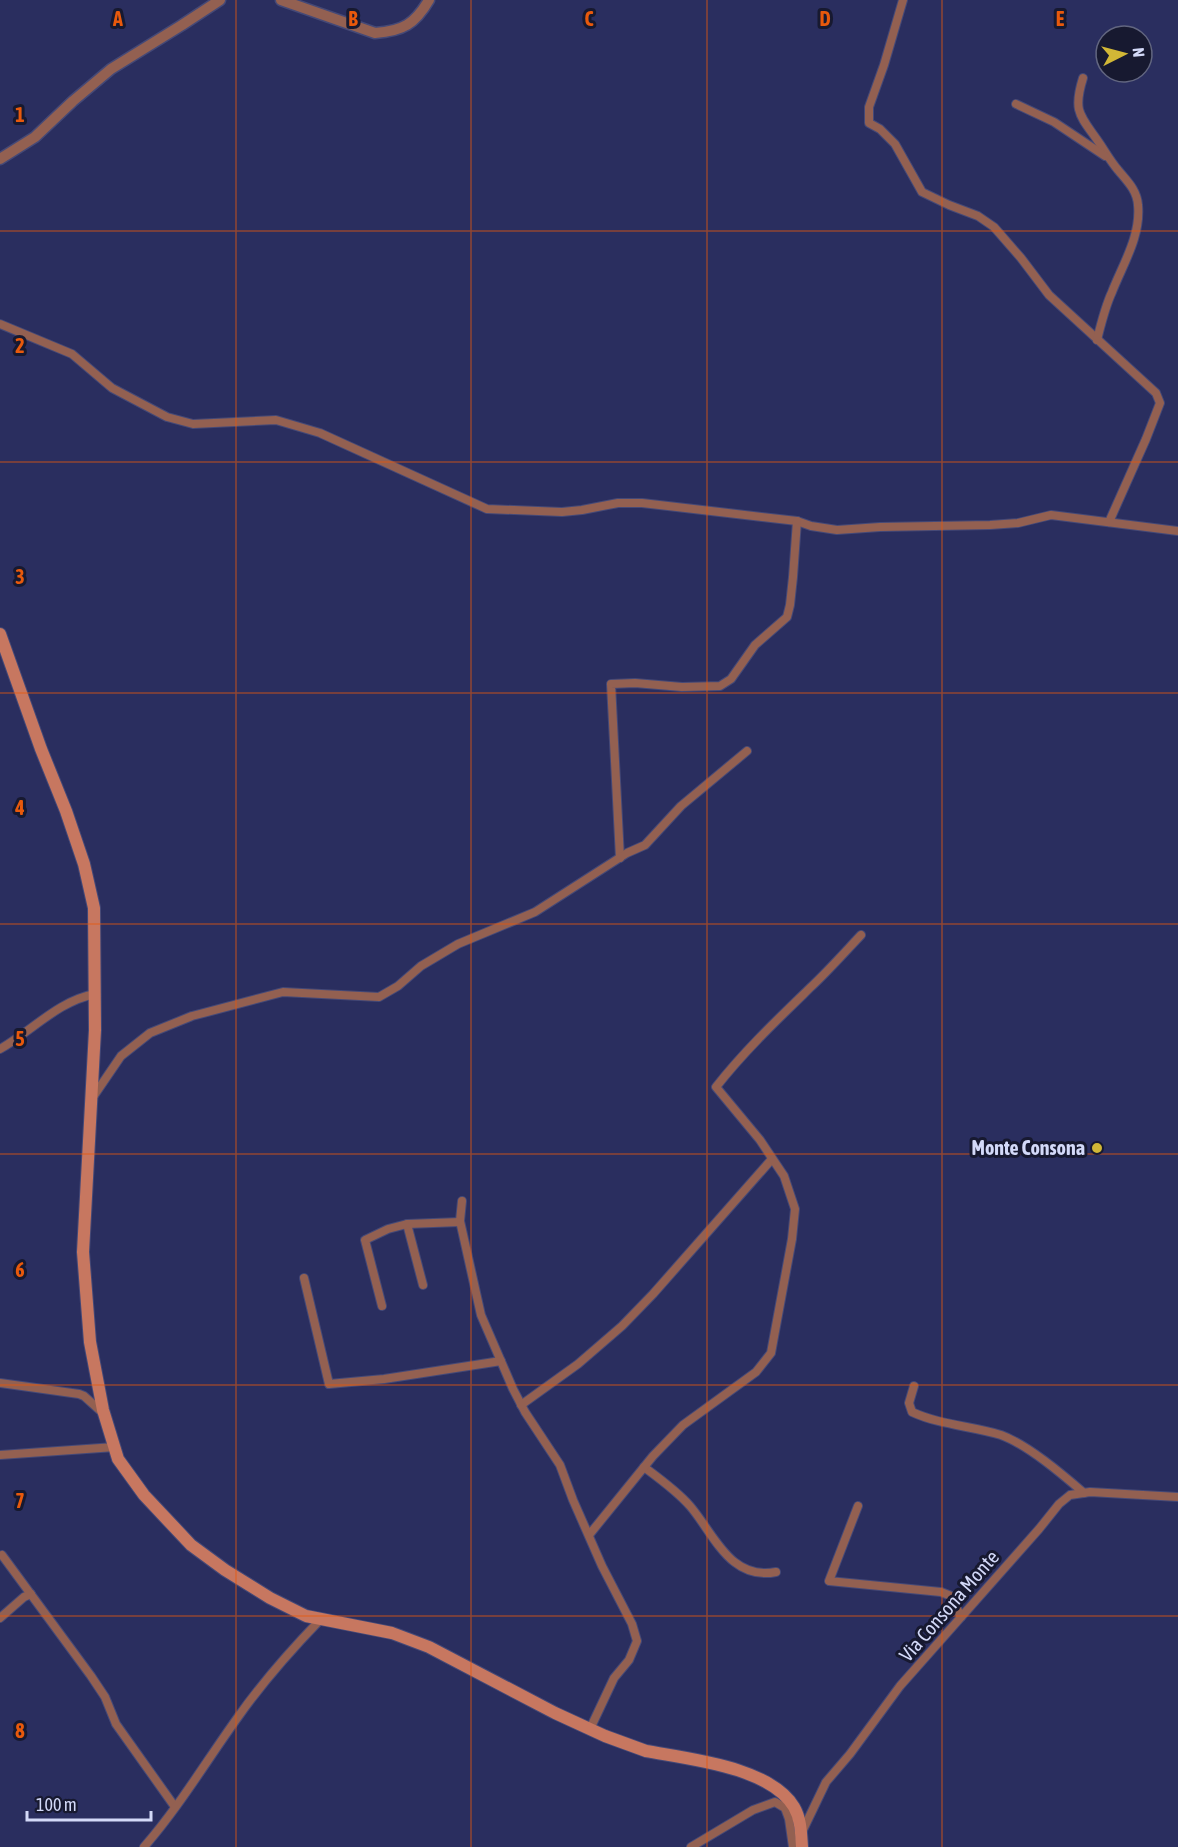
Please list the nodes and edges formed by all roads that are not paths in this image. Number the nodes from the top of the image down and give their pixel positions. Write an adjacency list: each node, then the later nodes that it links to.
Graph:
1 (220, 0): 8 (street)
2 (281, 0): 3 (street)
3 (429, 0)
4 (903, 0): 10 (street)
5 (1083, 78): 7 (street)
6 (1016, 104): 7 (street)
7 (1108, 158): 10 (street)
8 (0, 159)
9 (0, 324): 11 (street)
10 (1096, 340): 12 (street)
11 (797, 521): 12 (street); 16 (street)
12 (1109, 522): 13 (street)
13 (1178, 531)
14 (0, 634): 18 (main road)
15 (747, 751): 16 (street)
16 (620, 858): 20 (street)
17 (861, 935): 21 (street)
18 (95, 994): 19 (street); 20 (main road)
19 (0, 1049)
20 (91, 1100): 32 (main road)
21 (772, 1159): 31 (street); 35 (street)
22 (462, 1201): 23 (street)
23 (460, 1222): 24 (street); 28 (street)
24 (407, 1224): 26 (street); 27 (street)
25 (304, 1278): 28 (street)
26 (423, 1285)
27 (382, 1306)
28 (501, 1361): 31 (street)
29 (0, 1383): 32 (street)
30 (914, 1386): 36 (street)
31 (521, 1405): 39 (street)
32 (105, 1415): 33 (main road)
33 (115, 1446): 34 (street); 45 (main road)
34 (0, 1455)
35 (644, 1467): 39 (street); 41 (street)
36 (1084, 1493): 37 (street, Via Consona Monte); 43 (street, Via Consona Monte)
37 (1178, 1497)
38 (858, 1506): 43 (street)
39 (589, 1535): 46 (street)
40 (2, 1555): 42 (street)
41 (777, 1572)
42 (31, 1594): 44 (street); 47 (street)
43 (961, 1617): 48 (street, Via Consona Monte)
44 (0, 1618)
45 (320, 1620): 46 (main road); 47 (street)
46 (590, 1729): 48 (main road)
47 (175, 1808): 49 (street)
48 (802, 1841)
49 (144, 1847)
50 (691, 1847): 51 (street)
51 (793, 1847)

